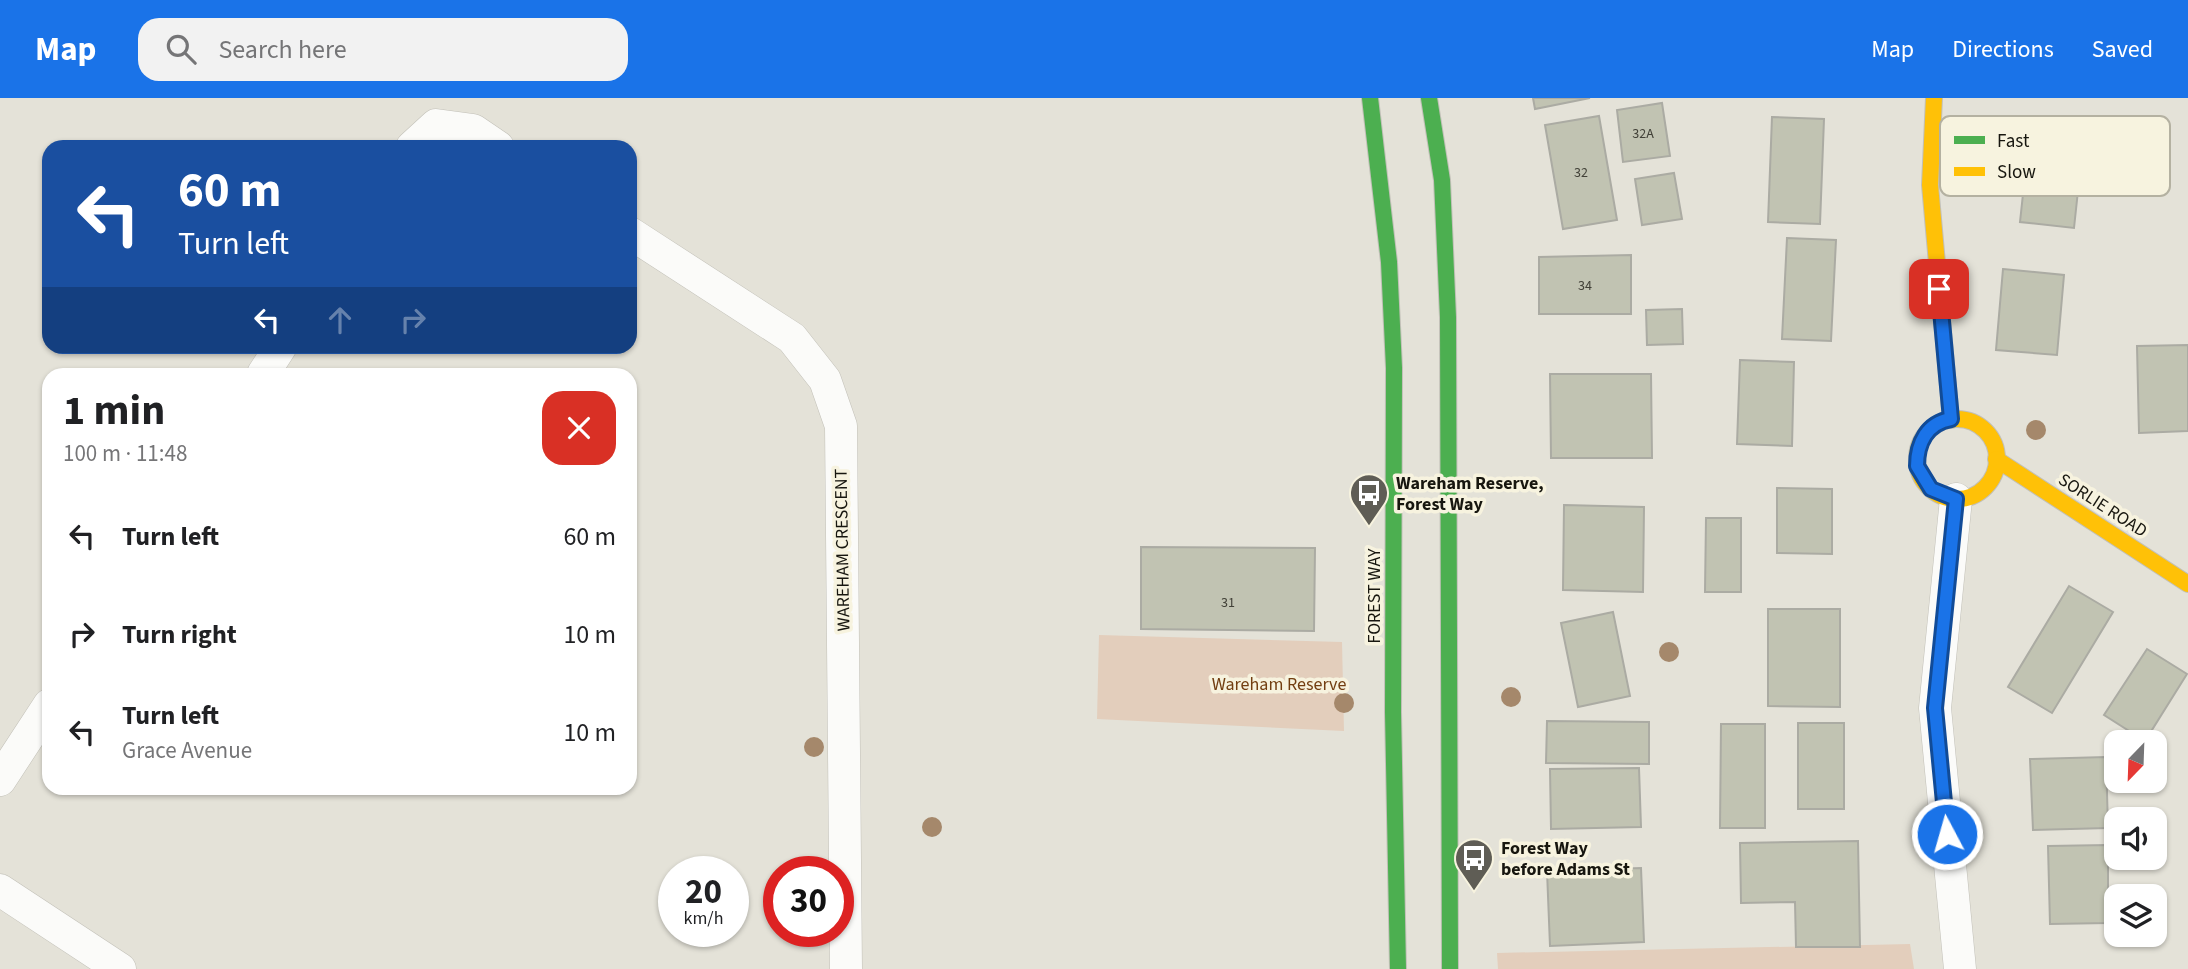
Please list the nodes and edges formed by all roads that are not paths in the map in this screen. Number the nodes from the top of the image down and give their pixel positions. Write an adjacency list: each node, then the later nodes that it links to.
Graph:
1 (1370, 98): 16 (main road, FOREST WAY)
2 (1429, 98): 17 (main road)
3 (1934, 98): 7 (main road)
4 (420, 140): 5 (street)
5 (488, 140)
6 (637, 238): 15 (street, WAREHAM CRESCENT)
7 (1951, 419): 8 (main road); 9 (main road)
8 (1996, 459): 9 (main road); 10 (main road, SORLIE ROAD)
9 (1956, 499): 18 (street)
10 (2188, 584)
11 (42, 716): 12 (street)
12 (0, 780)
13 (0, 890): 14 (street)
14 (120, 969)
15 (846, 969)
16 (1398, 969)
17 (1450, 969)
18 (1960, 969)

